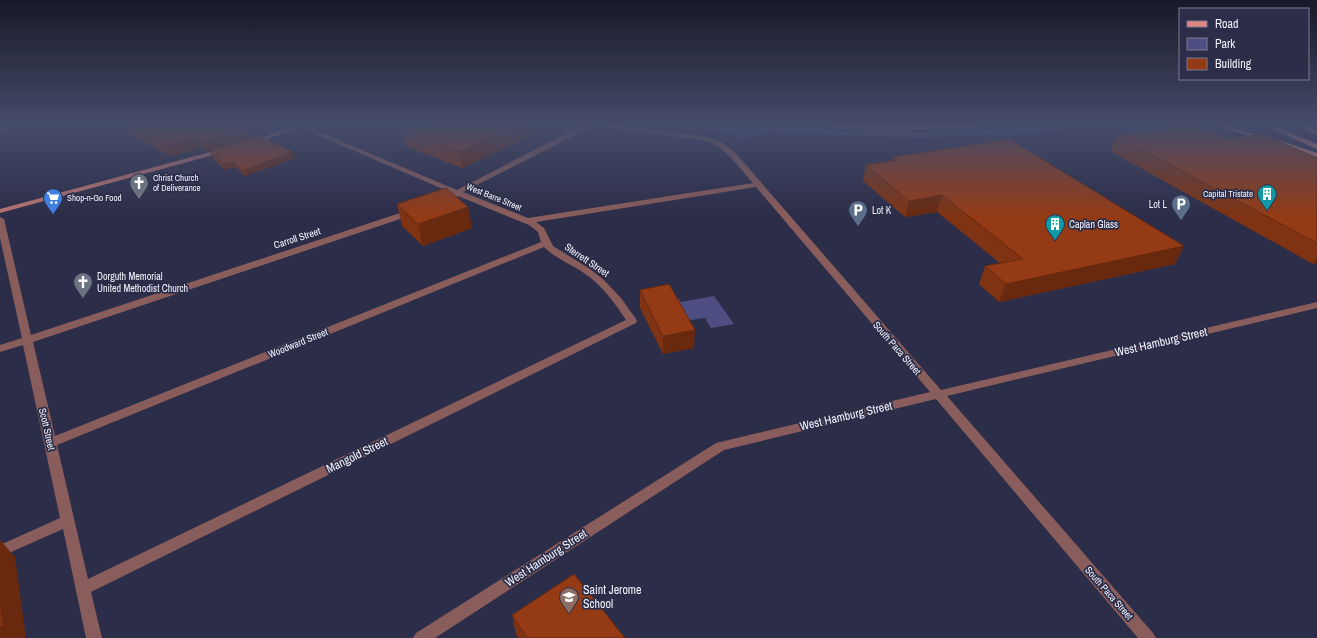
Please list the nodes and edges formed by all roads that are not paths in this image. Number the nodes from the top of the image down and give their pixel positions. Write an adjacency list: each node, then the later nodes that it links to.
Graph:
1 (203, 156): 7 (main road)
2 (370, 156): 6 (street, West Barre Street)
3 (528, 156): 6 (street, Carroll Street)
4 (733, 156): 5 (street, South Paca Street)
5 (757, 185): 9 (street, West Barre Street); 15 (street, South Paca Street)
6 (456, 193): 9 (street, West Barre Street); 13 (street, Carroll Street)
7 (0, 211)
8 (0, 219): 13 (street, Scott Street)
9 (527, 222): 10 (street, Sterrett Street)
10 (546, 244): 12 (street, Sterrett Street); 16 (street, Woodward Street)
11 (1317, 305): 15 (street, West Hamburg Street)
12 (632, 321): 19 (street, Mangold Street)
13 (27, 339): 14 (street, Carroll Street); 16 (street, Scott Street)
14 (0, 348)
15 (938, 394): 21 (street, West Hamburg Street); 22 (street, South Paca Street)
16 (50, 443): 17 (street, Scott Street)
17 (68, 521): 18 (street); 19 (street, Scott Street)
18 (0, 551)
19 (83, 589): 20 (street, Scott Street)
20 (94, 638)
21 (421, 638)
22 (1148, 638)

